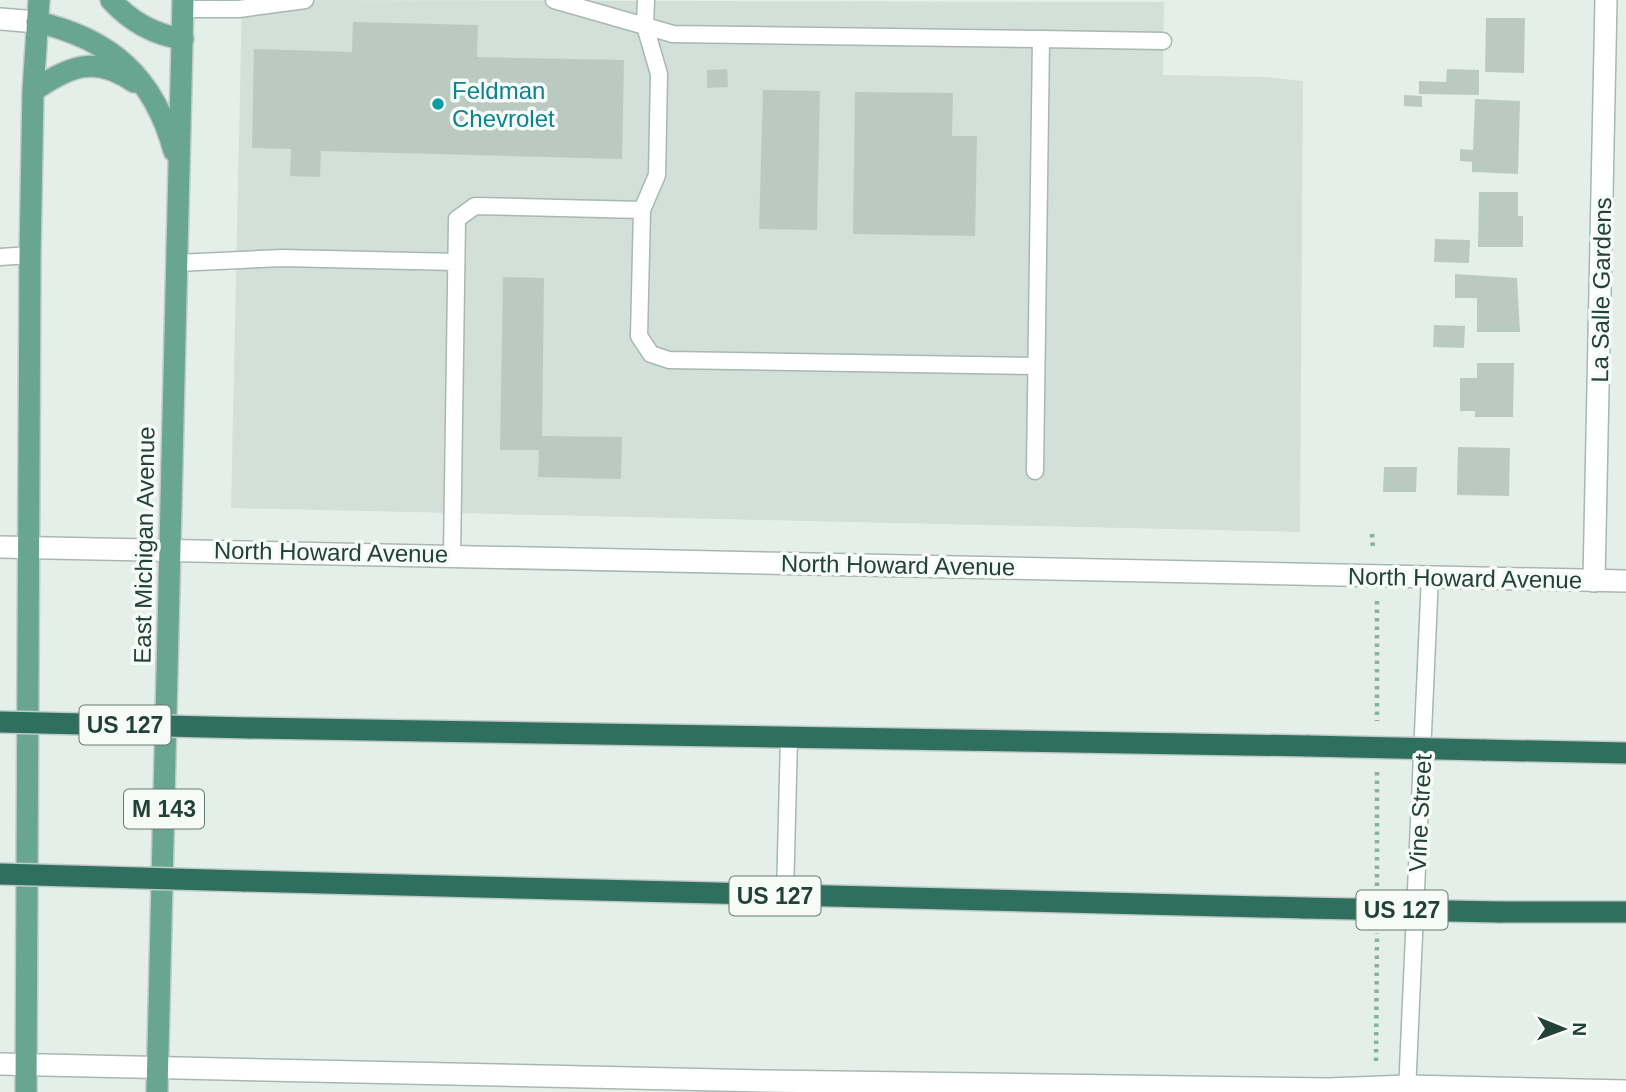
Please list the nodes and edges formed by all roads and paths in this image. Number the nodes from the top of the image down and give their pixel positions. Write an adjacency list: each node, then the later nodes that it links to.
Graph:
1 (39, 0): 10 (main road)
2 (111, 0): 12 (main road)
3 (305, 0): 7 (lane)
4 (554, 0): 11 (lane)
5 (646, 0): 11 (lane)
6 (1606, 0): 32 (street, La Salle Gardens)
7 (283, 2): 8 (lane)
8 (183, 4): 12 (main road, East Michigan Avenue)
9 (0, 19): 10 (street)
10 (37, 22): 15 (main road); 16 (main road)
11 (645, 26): 13 (lane); 18 (lane)
12 (183, 39): 17 (main road, East Michigan Avenue / M 143)
13 (1041, 39): 14 (lane); 23 (lane)
14 (1163, 41)
15 (33, 91): 16 (main road); 19 (main road)
16 (153, 100): 17 (main road)
17 (179, 170): 22 (main road, East Michigan Avenue / M 143)
18 (642, 210): 21 (lane); 23 (lane)
19 (30, 255): 20 (lane); 27 (main road)
20 (0, 257)
21 (456, 262): 22 (lane); 29 (lane)
22 (177, 263): 28 (main road, East Michigan Avenue / M 143)
23 (1036, 366): 24 (lane)
24 (1035, 471)
25 (1372, 534): 30 (path)
26 (0, 547): 27 (street, North Howard Avenue)
27 (30, 548): 28 (street, North Howard Avenue); 45 (main road)
28 (170, 550): 29 (street, North Howard Avenue); 46 (main road, East Michigan Avenue / M 143)
29 (452, 555): 30 (street, North Howard Avenue)
30 (1374, 576): 31 (street, North Howard Avenue); 35 (path)
31 (1430, 576): 32 (street, North Howard Avenue); 51 (lane, Vine Street)
32 (1594, 581): 33 (street, North Howard Avenue)
33 (1626, 581)
34 (0, 722): 36 (highway, US 127, bridge)
35 (1377, 730)
36 (789, 737): 37 (highway, US 127, bridge); 41 (lane)
37 (1626, 753)
38 (1377, 771): 40 (path)
39 (0, 874): 41 (highway, US 127, bridge)
40 (1377, 895)
41 (785, 896): 42 (highway, US 127, bridge)
42 (1626, 912)
43 (1377, 922): 49 (path)
44 (0, 1064): 45 (street)
45 (26, 1064): 46 (street); 55 (main road)
46 (157, 1068): 47 (street); 56 (main road, East Michigan Avenue / M 143)
47 (491, 1084): 48 (street)
48 (765, 1087): 50 (street)
49 (1376, 1087): 51 (street); 52 (street)
50 (1056, 1088): 52 (street)
51 (1407, 1089): 53 (street)
52 (1328, 1090)
53 (1564, 1091): 54 (street)
54 (1626, 1091)
55 (26, 1092)
56 (157, 1092)

